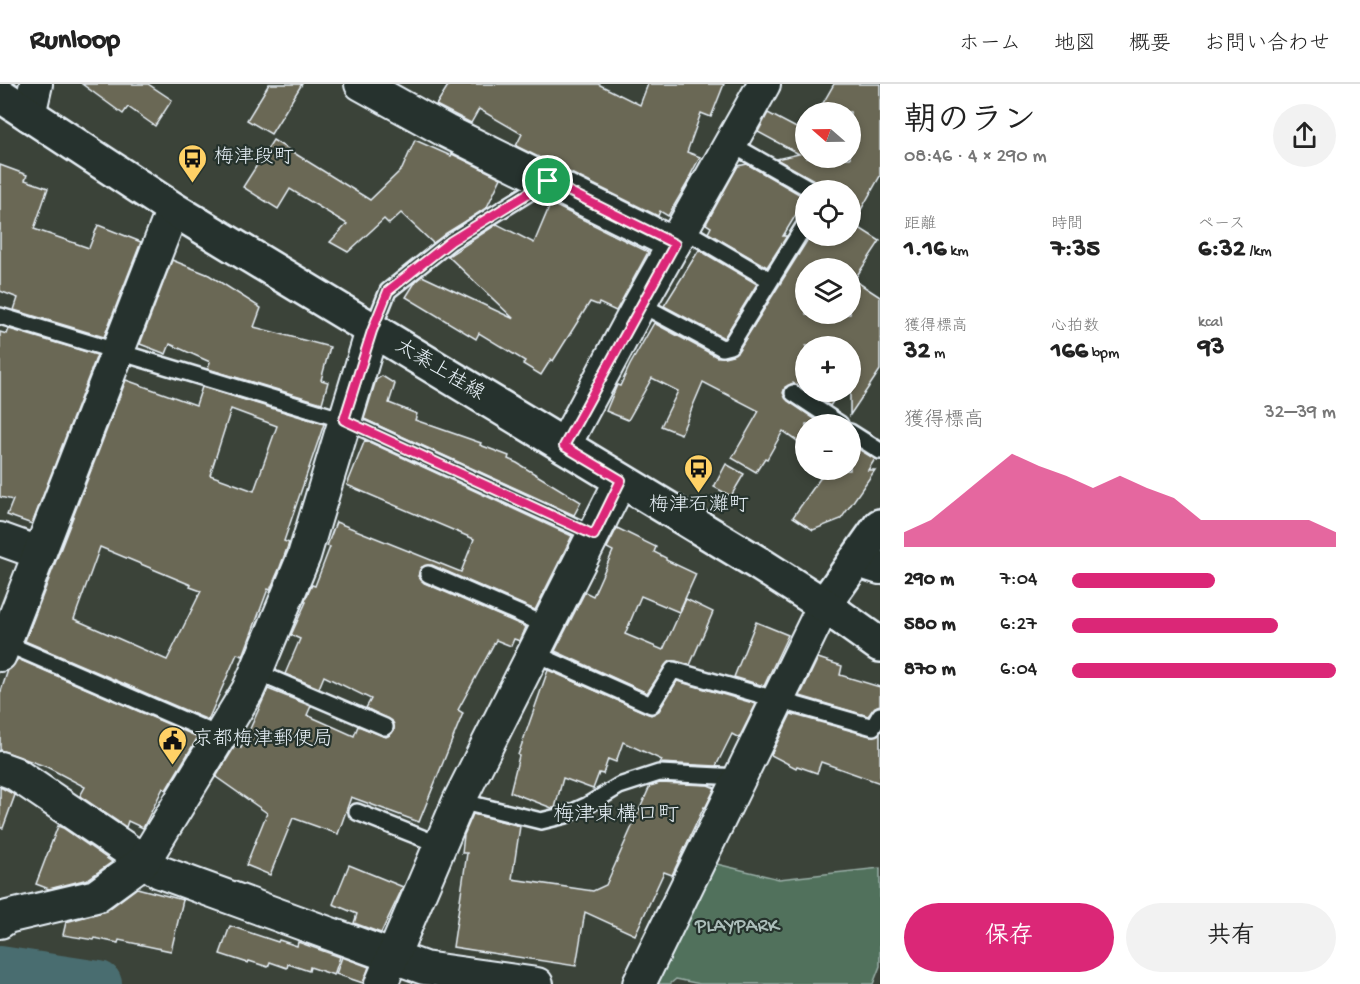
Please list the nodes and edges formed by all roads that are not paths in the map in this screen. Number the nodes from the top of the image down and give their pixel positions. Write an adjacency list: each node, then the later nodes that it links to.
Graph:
1 (361, 84): 7 (street)
2 (764, 84): 5 (street)
3 (0, 96): 4 (main road, 太秦上桂線)
4 (32, 100): 8 (main road, 太秦上桂線)
5 (731, 144): 6 (lane); 9 (street)
6 (795, 180)
7 (548, 181): 9 (street); 14 (lane)
8 (173, 209): 14 (main road, 太秦上桂線); 15 (street)
9 (679, 237): 11 (lane); 12 (street)
10 (795, 241): 11 (lane)
11 (771, 280): 12 (lane)
12 (640, 304): 20 (street)
13 (0, 316): 15 (lane)
14 (372, 331): 18 (street); 20 (main road, 太秦上桂線)
15 (118, 351): 18 (lane); 26 (street)
16 (793, 393): 17 (lane)
17 (825, 414)
18 (344, 420): 24 (lane); 34 (street)
19 (861, 439): 21 (lane)
20 (564, 446): 22 (main road, 太秦上桂線)
21 (880, 451)
22 (621, 480): 24 (street); 29 (main road, 太秦上桂線)
23 (880, 526): 27 (main road)
24 (594, 535): 30 (street)
25 (0, 538): 26 (street)
26 (39, 553): 32 (street)
27 (868, 564): 29 (main road)
28 (428, 574): 30 (lane)
29 (824, 605): 31 (main road, 太秦上桂線); 35 (street)
30 (548, 626): 33 (street)
31 (880, 645)
32 (2, 649): 38 (lane)
33 (534, 653): 35 (lane); 41 (street)
34 (256, 672): 37 (lane); 38 (street)
35 (776, 699): 36 (lane); 40 (street)
36 (880, 715)
37 (385, 727)
38 (220, 736): 44 (street)
39 (0, 768): 44 (street)
40 (739, 777): 41 (lane); 48 (street)
41 (459, 801): 43 (street)
42 (357, 812): 43 (lane)
43 (440, 845): 46 (street)
44 (144, 861): 45 (street); 46 (street)
45 (0, 922)
46 (386, 970): 47 (street)
47 (537, 984)
48 (639, 984)

